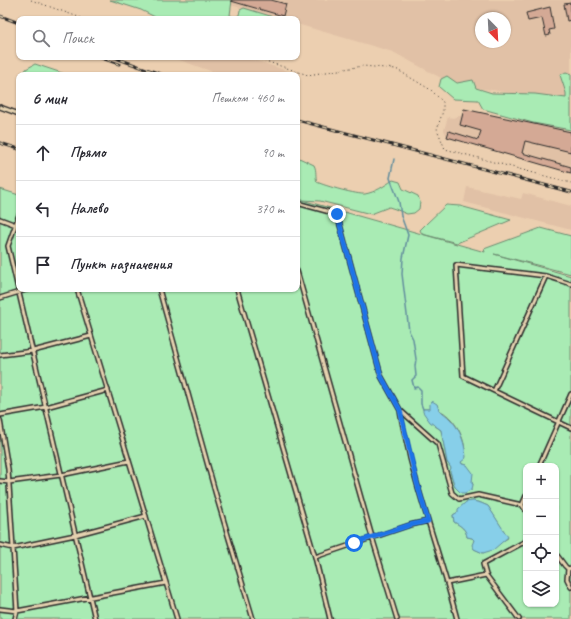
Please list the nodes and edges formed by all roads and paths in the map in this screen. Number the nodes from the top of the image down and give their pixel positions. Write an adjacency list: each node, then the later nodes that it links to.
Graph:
1 (31, 0): 2 (path)
2 (76, 16)
3 (262, 60): 4 (path)
4 (299, 72)
5 (300, 72): 8 (path)
6 (0, 107): 7 (lane)
7 (16, 113)
8 (571, 183)
9 (300, 204): 28 (lane)
10 (0, 219): 11 (lane)
11 (16, 225): 13 (lane)
12 (546, 276): 15 (lane); 25 (lane); 25 (lane)
13 (16, 279)
14 (300, 282): 43 (lane)
15 (571, 284)
16 (19, 292): 20 (lane); 22 (lane)
17 (78, 292): 21 (lane)
18 (159, 292): 60 (lane)
19 (238, 292): 47 (lane)
20 (0, 298)
21 (91, 336): 22 (lane); 24 (lane)
22 (33, 351): 23 (lane); 27 (lane)
23 (0, 355)
24 (108, 390): 27 (lane); 33 (lane)
25 (494, 391): 31 (lane)
26 (571, 394): 31 (lane)
27 (46, 407): 29 (lane); 35 (lane)
28 (400, 410): 39 (lane); 41 (lane)
29 (0, 415)
30 (0, 420): 37 (lane)
31 (559, 421): 32 (lane); 34 (lane)
32 (571, 428)
33 (129, 461): 35 (lane); 40 (lane)
34 (540, 463)
35 (62, 475): 37 (lane); 42 (lane)
36 (0, 481): 37 (lane)
37 (9, 482): 46 (lane)
38 (525, 499): 39 (lane)
39 (522, 505)
40 (146, 516): 42 (lane); 51 (lane)
41 (428, 521): 43 (lane); 52 (lane)
42 (75, 535): 46 (lane); 54 (lane)
43 (372, 537): 47 (lane); 62 (lane)
44 (523, 543): 50 (lane)
45 (0, 545): 46 (lane)
46 (13, 548): 56 (lane)
47 (315, 557): 61 (lane)
48 (559, 558): 49 (lane)
49 (570, 568): 53 (lane)
50 (486, 575): 52 (lane); 64 (lane)
51 (166, 583): 54 (lane); 59 (lane)
52 (447, 583): 63 (lane)
53 (571, 587)
54 (90, 598): 56 (lane); 58 (lane)
55 (0, 609): 56 (lane)
56 (17, 611): 57 (lane)
57 (15, 619)
58 (95, 619)
59 (177, 619)
60 (253, 619)
61 (330, 619)
62 (397, 619)
63 (457, 619)
64 (519, 619)

